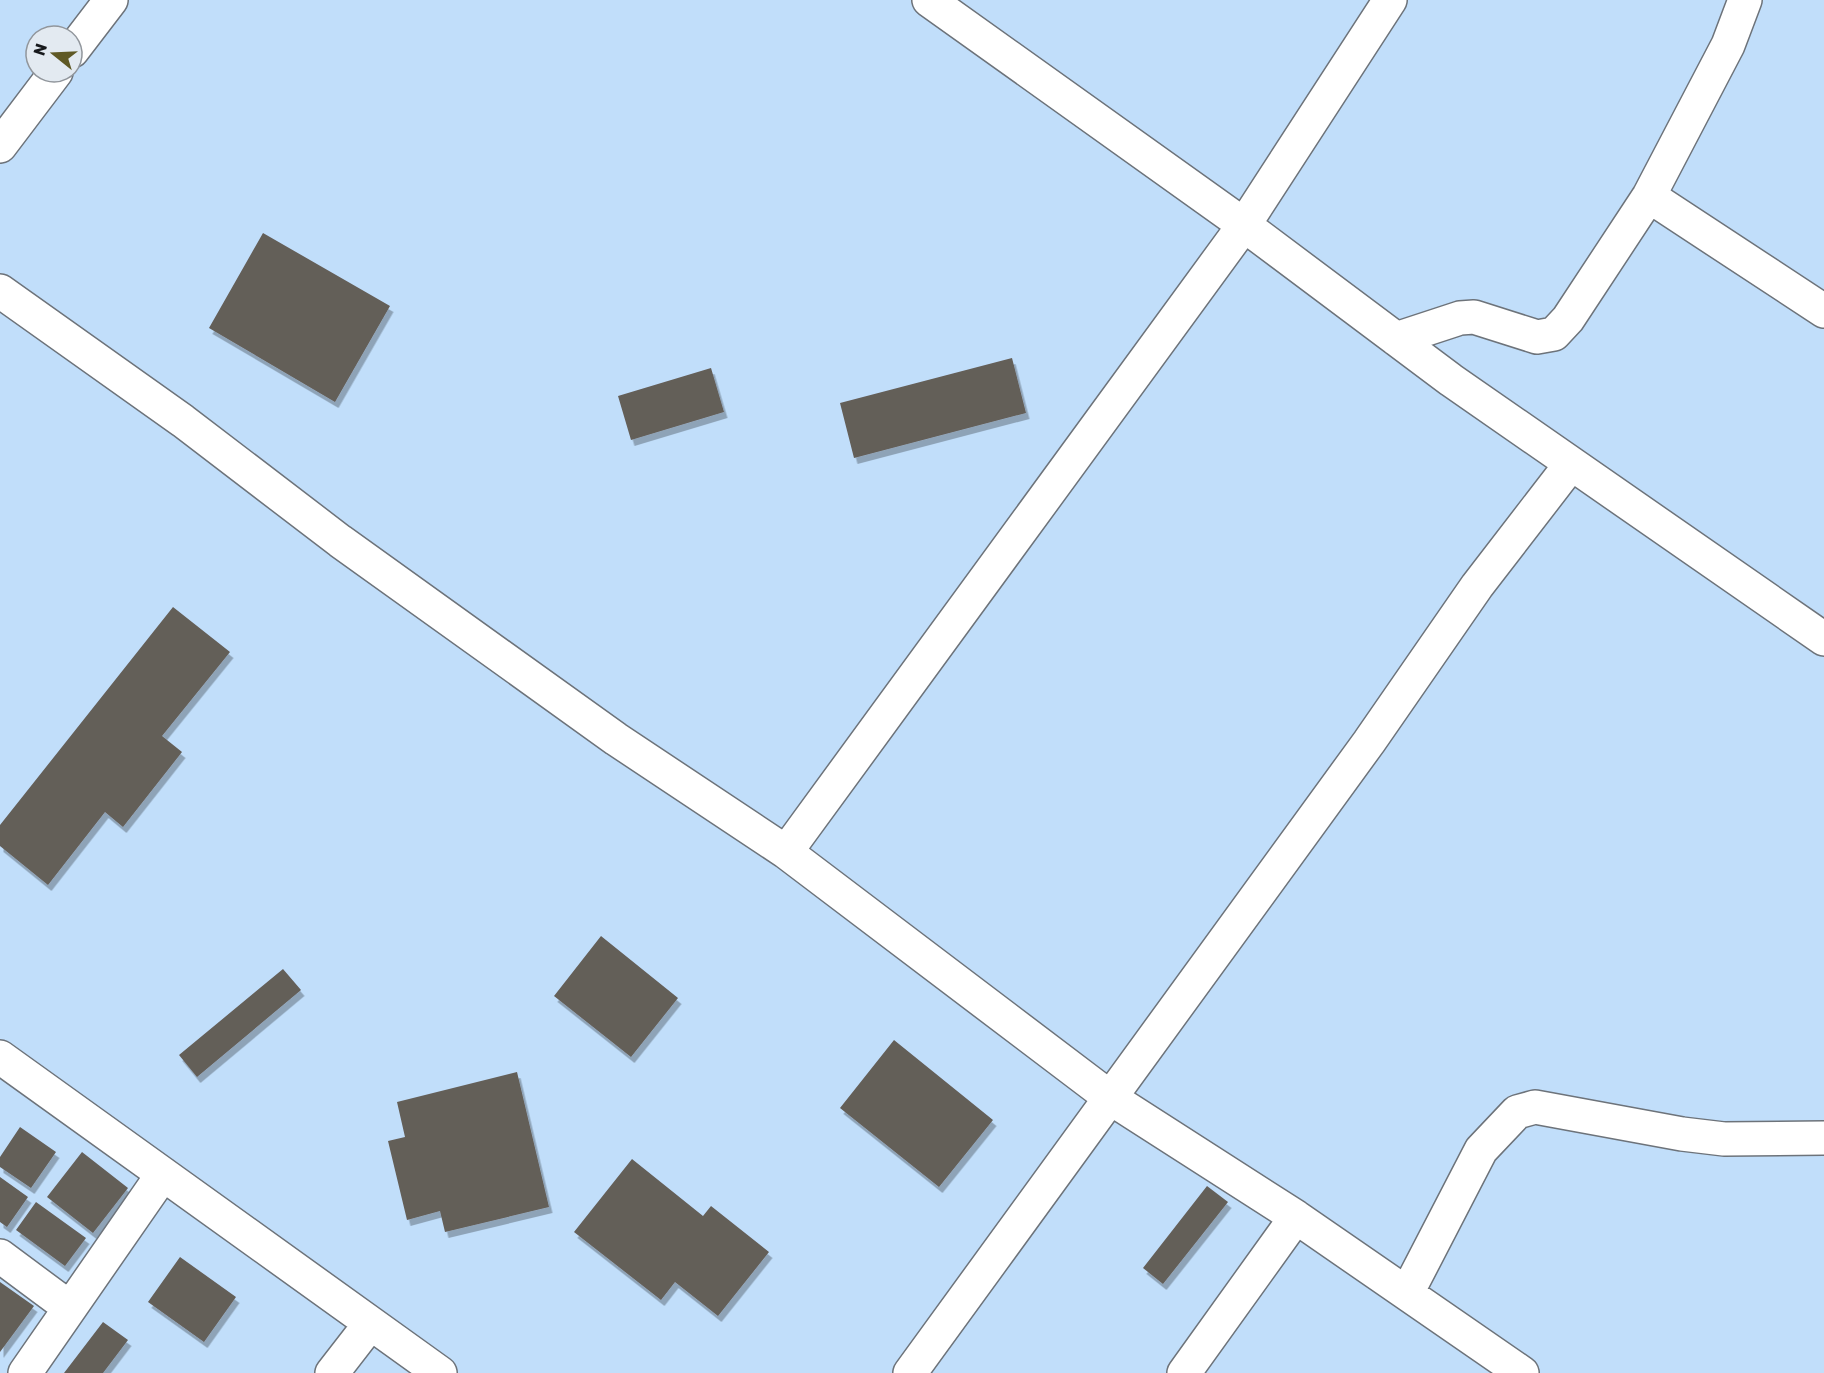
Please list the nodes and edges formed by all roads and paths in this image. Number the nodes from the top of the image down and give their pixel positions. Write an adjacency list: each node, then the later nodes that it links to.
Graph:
1 (111, 0): 5 (street)
2 (929, 0): 9 (street)
3 (1390, 0): 9 (street)
4 (1745, 0): 8 (street)
5 (84, 35)
6 (47, 84): 7 (street)
7 (0, 146)
8 (1649, 196): 11 (street); 12 (street)
9 (1244, 225): 12 (street); 15 (street)
10 (0, 291): 15 (street)
11 (1824, 310)
12 (1396, 339): 13 (street)
13 (1571, 464): 14 (street); 17 (street)
14 (1824, 639)
15 (786, 852): 17 (street)
16 (0, 1057): 19 (street)
17 (1112, 1099): 20 (street); 28 (street)
18 (1824, 1138): 22 (street)
19 (163, 1174): 23 (street); 24 (street)
20 (1296, 1216): 22 (street); 29 (street)
21 (0, 1256): 23 (street)
22 (1407, 1293): 30 (street)
23 (70, 1308): 25 (street)
24 (370, 1324): 26 (street); 27 (street)
25 (26, 1373)
26 (332, 1373)
27 (440, 1373)
28 (910, 1373)
29 (1184, 1373)
30 (1521, 1373)

